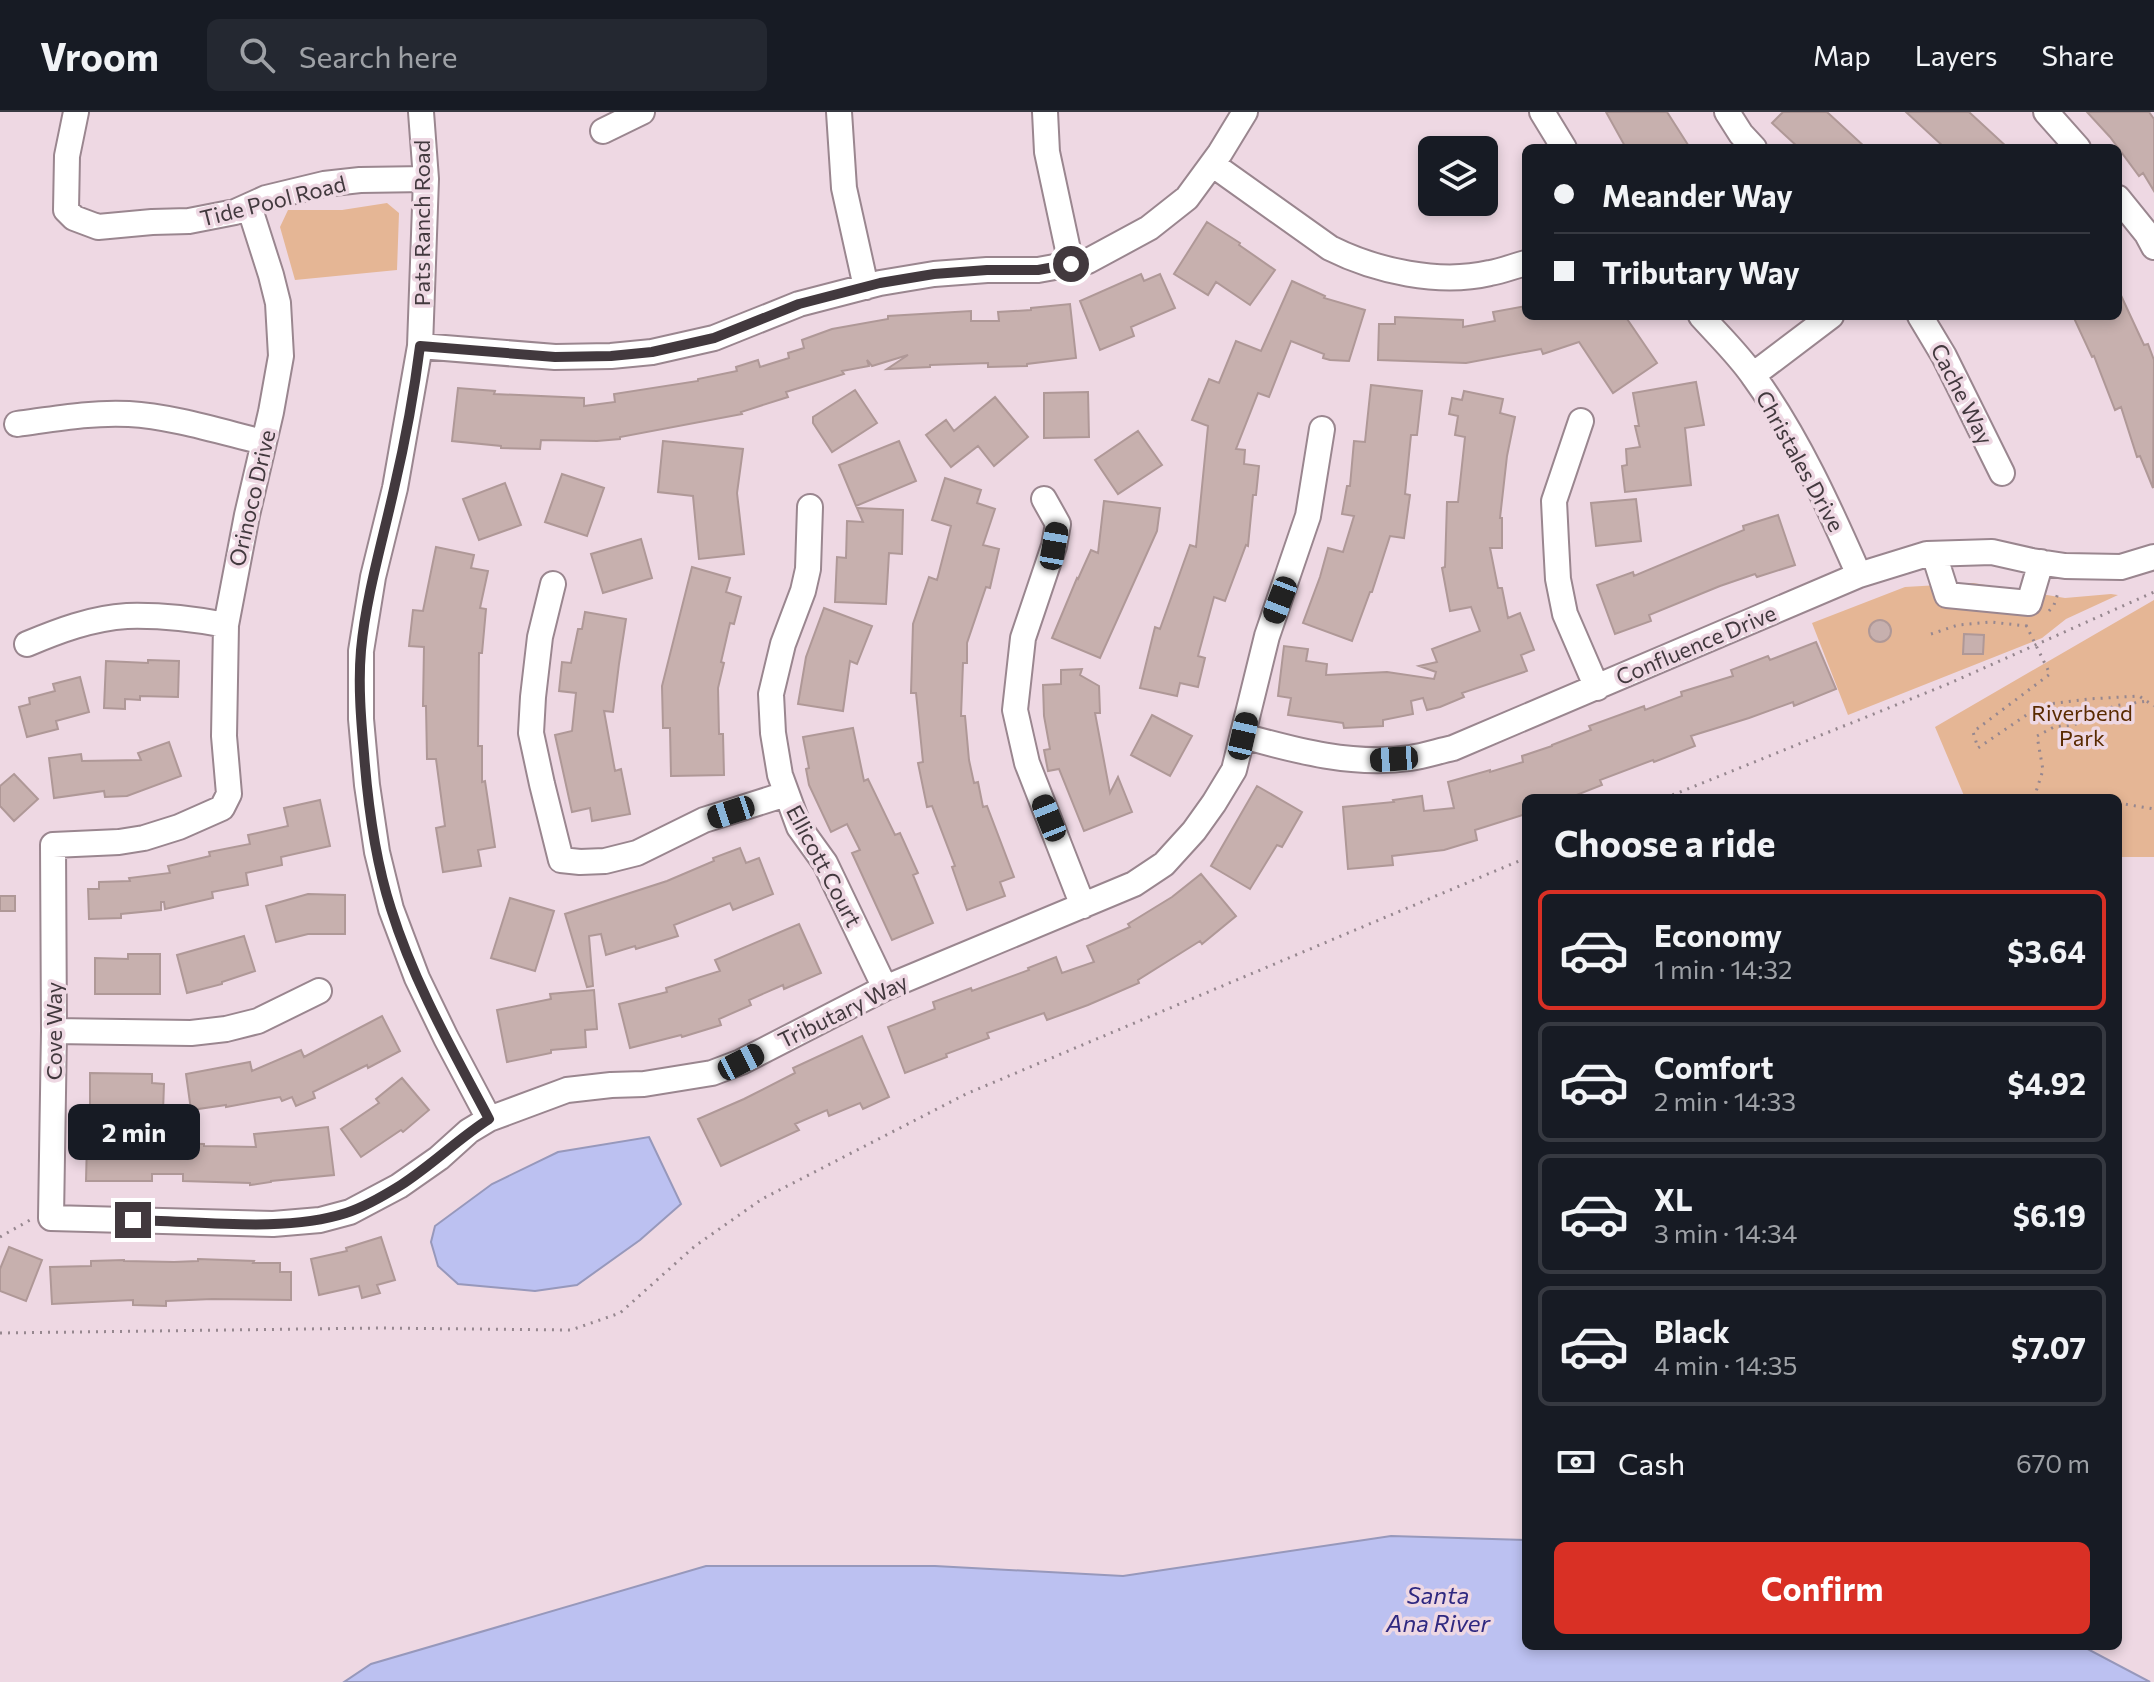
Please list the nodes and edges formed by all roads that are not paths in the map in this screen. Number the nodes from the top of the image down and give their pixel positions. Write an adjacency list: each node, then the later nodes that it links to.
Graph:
1 (76, 112): 17 (street, Tide Pool Road)
2 (421, 112): 15 (street, Pats Ranch Road)
3 (642, 112): 10 (street)
4 (839, 112): 21 (street)
5 (1045, 112): 19 (street)
6 (1245, 112): 14 (street)
7 (1542, 112): 11 (street)
8 (1727, 112): 12 (street)
9 (2046, 112): 13 (street)
10 (603, 131)
11 (1562, 144)
12 (1750, 144)
13 (2074, 144)
14 (1212, 164): 19 (street); 20 (street)
15 (426, 179): 17 (street, Tide Pool Road); 25 (street, Pats Ranch Road)
16 (2122, 203): 18 (street)
17 (249, 206): 30 (street, Orinoco Drive)
18 (2154, 247)
19 (1071, 264): 21 (street)
20 (1522, 264)
21 (866, 287): 25 (street)
22 (1705, 320): 26 (street, Christales Drive)
23 (1826, 320): 26 (street)
24 (1922, 320): 31 (street, Cache Way)
25 (420, 346): 49 (street, Pats Ranch Road)
26 (1753, 375): 37 (street, Christales Drive)
27 (1581, 421): 41 (street)
28 (17, 424): 30 (street)
29 (1322, 429): 42 (street, Tributary Way)
30 (263, 442): 39 (street, Orinoco Drive)
31 (2002, 473)
32 (1044, 499): 45 (street)
33 (810, 507): 43 (street, Ellicott Court)
34 (1934, 554): 36 (street, Confluence Drive); 36 (street); 37 (street, Confluence Drive)
35 (2154, 557): 36 (street, Confluence Drive)
36 (2041, 562)
37 (1859, 575): 41 (street, Confluence Drive)
38 (553, 584): 43 (street)
39 (226, 625): 40 (street); 44 (street, Orinoco Drive)
40 (27, 644)
41 (1597, 688): 42 (street, Confluence Drive)
42 (1243, 736): 45 (street, Tributary Way)
43 (786, 794): 46 (street, Ellicott Court)
44 (53, 845): 48 (street, Cove Way)
45 (1083, 906): 46 (street, Tributary Way)
46 (885, 988): 49 (street, Tributary Way)
47 (319, 991): 48 (street)
48 (54, 1031): 50 (street, Cove Way)
49 (489, 1119): 50 (street, Tributary Way)
50 (51, 1213)

